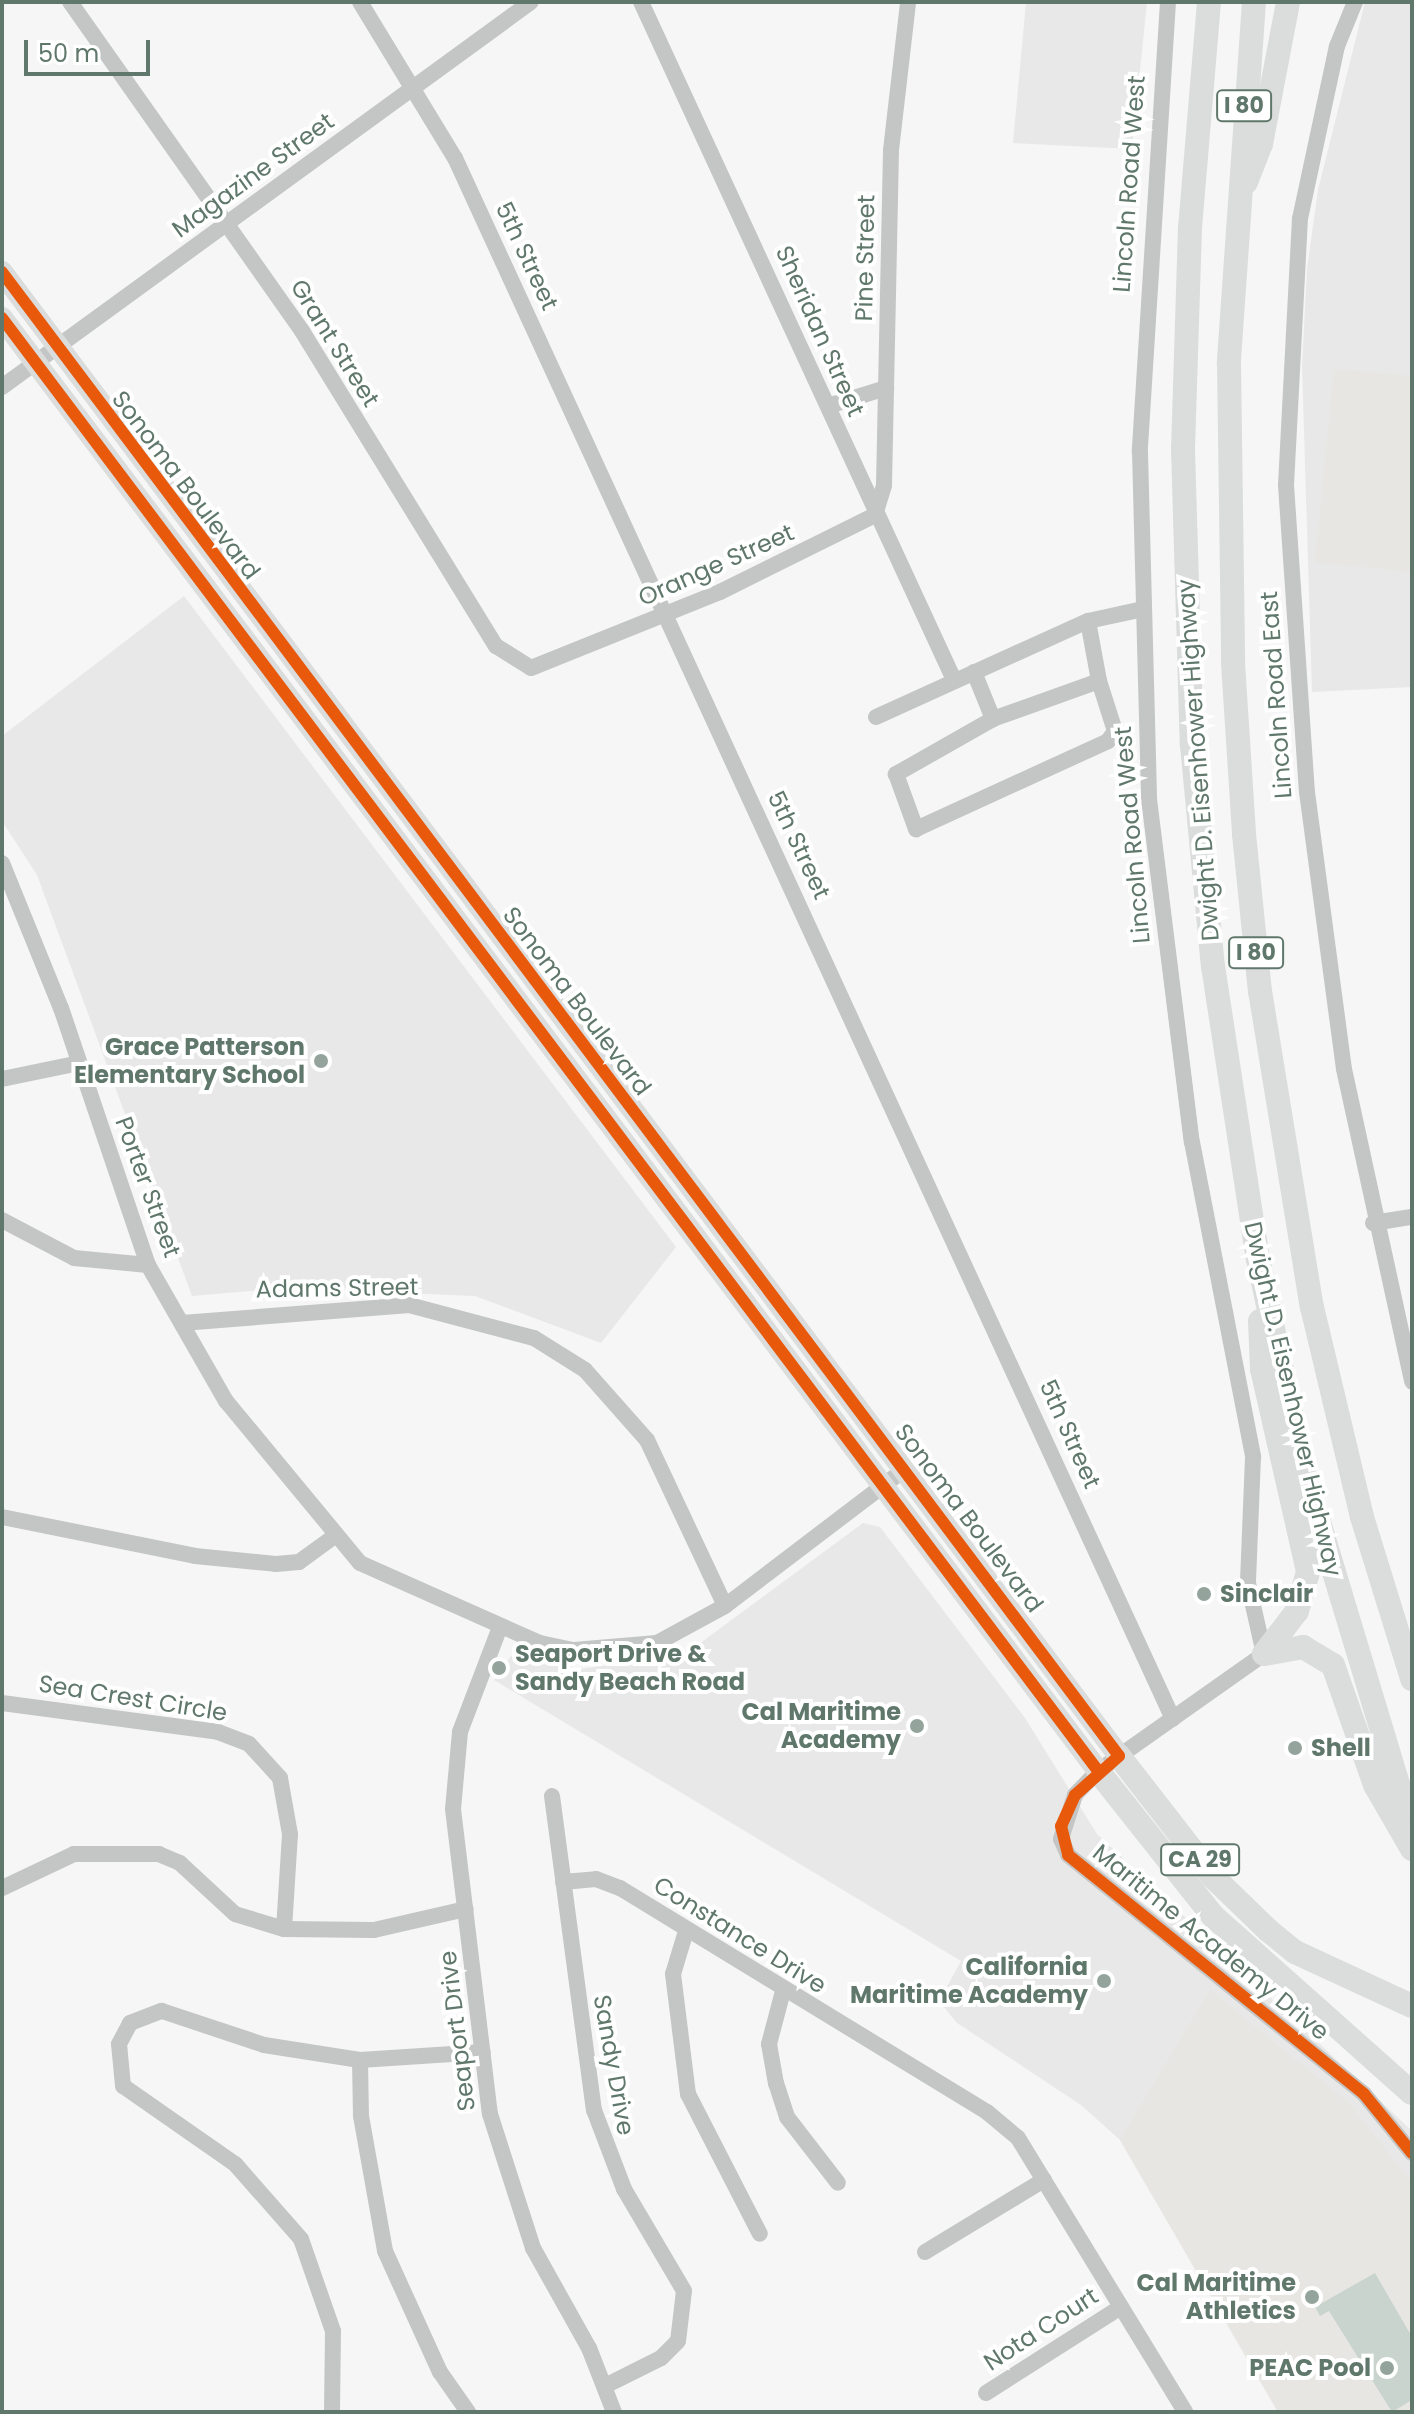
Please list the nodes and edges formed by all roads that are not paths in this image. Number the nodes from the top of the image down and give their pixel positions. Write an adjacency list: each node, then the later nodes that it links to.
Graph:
1 (70, 2): 13 (street, Grant Street)
2 (360, 2): 11 (street, 5th Street)
3 (531, 2): 11 (street, Magazine Street)
4 (641, 2): 20 (street, Sheridan Street)
5 (908, 2): 19 (street, Pine Street)
6 (1168, 2): 22 (street, Lincoln Road West)
7 (1209, 2): 37 (highway, Dwight D. Eisenhower Highway / I 80)
8 (1254, 2): 12 (highway, Dwight D. Eisenhower Highway / I 80)
9 (1288, 2): 12 (highway)
10 (1355, 2): 36 (street, Lincoln Road East)
11 (416, 86): 13 (street, Magazine Street); 23 (street, 5th Street)
12 (1236, 210): 48 (highway, Dwight D. Eisenhower Highway / I 80)
13 (228, 223): 16 (street, Magazine Street); 25 (street, Grant Street)
14 (2, 272): 16 (main road, Sonoma Boulevard / CA 29)
15 (2, 318): 17 (main road, Sonoma Boulevard / CA 29)
16 (56, 347): 17 (street, Magazine Street); 41 (main road, Sonoma Boulevard / CA 29)
17 (35, 364): 18 (street, Magazine Street); 42 (main road, Sonoma Boulevard / CA 29)
18 (2, 387)
19 (886, 388): 20 (street); 21 (street, Pine Street)
20 (828, 406): 21 (street, Sheridan Street)
21 (875, 515): 23 (street, Orange Street); 27 (street, Sheridan Street)
22 (1143, 609): 24 (street); 47 (street, Lincoln Road West)
23 (669, 613): 25 (street, Orange Street); 50 (street, 5th Street)
24 (1088, 621): 26 (street); 28 (street)
25 (575, 655)
26 (974, 672): 27 (street); 30 (street)
27 (954, 680): 29 (street)
28 (1099, 681): 30 (street); 30 (street)
29 (876, 717)
30 (993, 719)
31 (2, 863): 32 (street, Porter Street)
32 (79, 1063): 33 (street); 38 (street, Porter Street)
33 (2, 1079)
34 (1412, 1217): 36 (street)
35 (2, 1220): 38 (street)
36 (1373, 1223): 40 (street, Lincoln Road East)
37 (1258, 1259): 47 (highway); 54 (highway, Dwight D. Eisenhower Highway / I 80)
38 (148, 1265): 39 (street, Porter Street)
39 (182, 1323): 44 (street, Porter Street); 45 (street, Adams Street)
40 (1412, 1382)
41 (905, 1469): 42 (street, Porter Street); 51 (main road, Sonoma Boulevard / CA 29)
42 (886, 1484): 45 (street, Porter Street); 52 (main road, Sonoma Boulevard / CA 29)
43 (2, 1517): 44 (street)
44 (332, 1538): 46 (street, Porter Street)
45 (725, 1606): 46 (street, Porter Street)
46 (500, 1627): 58 (street, Seaport Drive)
47 (1264, 1654): 50 (street, Maritime Academy Drive); 55 (highway)
48 (1412, 1679)
49 (2, 1703): 59 (street, Sea Crest Circle)
50 (1173, 1719): 51 (street, Maritime Academy Drive)
51 (1119, 1756): 52 (street, Maritime Academy Drive); 62 (highway, CA 29)
52 (1098, 1771): 65 (highway, CA 29); 66 (street, Maritime Academy Drive)
53 (552, 1796): 56 (street)
54 (1412, 1830)
55 (1412, 1849)
56 (563, 1882): 60 (street, Constance Drive); 72 (street, Sandy Drive)
57 (2, 1888): 59 (street)
58 (466, 1909): 59 (street); 63 (street, Seaport Drive)
59 (284, 1929)
60 (686, 1931): 61 (street, Constance Drive); 69 (street)
61 (783, 1991): 67 (street, Constance Drive); 68 (street)
62 (1412, 2006)
63 (483, 2052): 64 (street); 72 (street, Seaport Drive)
64 (360, 2060): 74 (street); 75 (street)
65 (1412, 2093)
66 (1412, 2153)
67 (1044, 2180): 70 (street); 71 (street, Constance Drive)
68 (838, 2183)
69 (760, 2234)
70 (925, 2252)
71 (1121, 2307): 73 (street, Nota Court); 77 (street, Constance Drive)
72 (605, 2386): 76 (street, Seaport Drive)
73 (986, 2393)
74 (332, 2412)
75 (468, 2412)
76 (614, 2412)
77 (1185, 2412)

